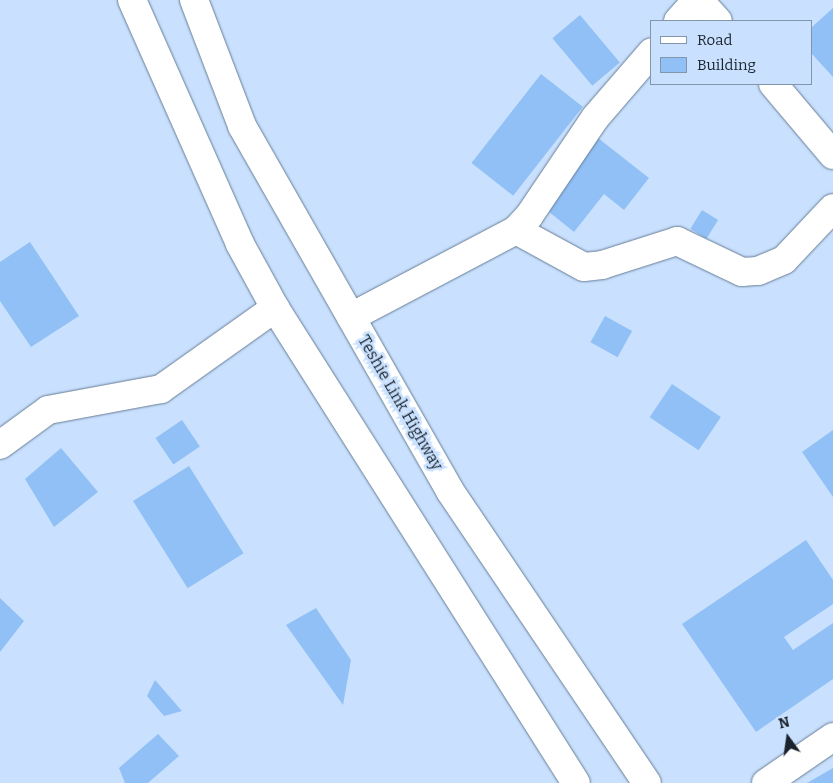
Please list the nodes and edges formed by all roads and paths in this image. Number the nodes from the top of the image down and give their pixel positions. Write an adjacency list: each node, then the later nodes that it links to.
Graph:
1 (132, 0): 11 (main road)
2 (194, 0): 12 (main road, Teshie Link Highway)
3 (698, 0): 4 (main road); 5 (main road)
4 (679, 20)
5 (717, 20)
6 (650, 54): 10 (main road)
7 (774, 85): 8 (main road)
8 (833, 155)
9 (833, 208): 10 (main road)
10 (516, 230): 12 (main road)
11 (275, 308): 13 (main road); 15 (main road)
12 (351, 317): 16 (main road, Teshie Link Highway)
13 (0, 445)
14 (833, 737): 17 (main road)
15 (576, 783)
16 (647, 783)
17 (766, 783)

